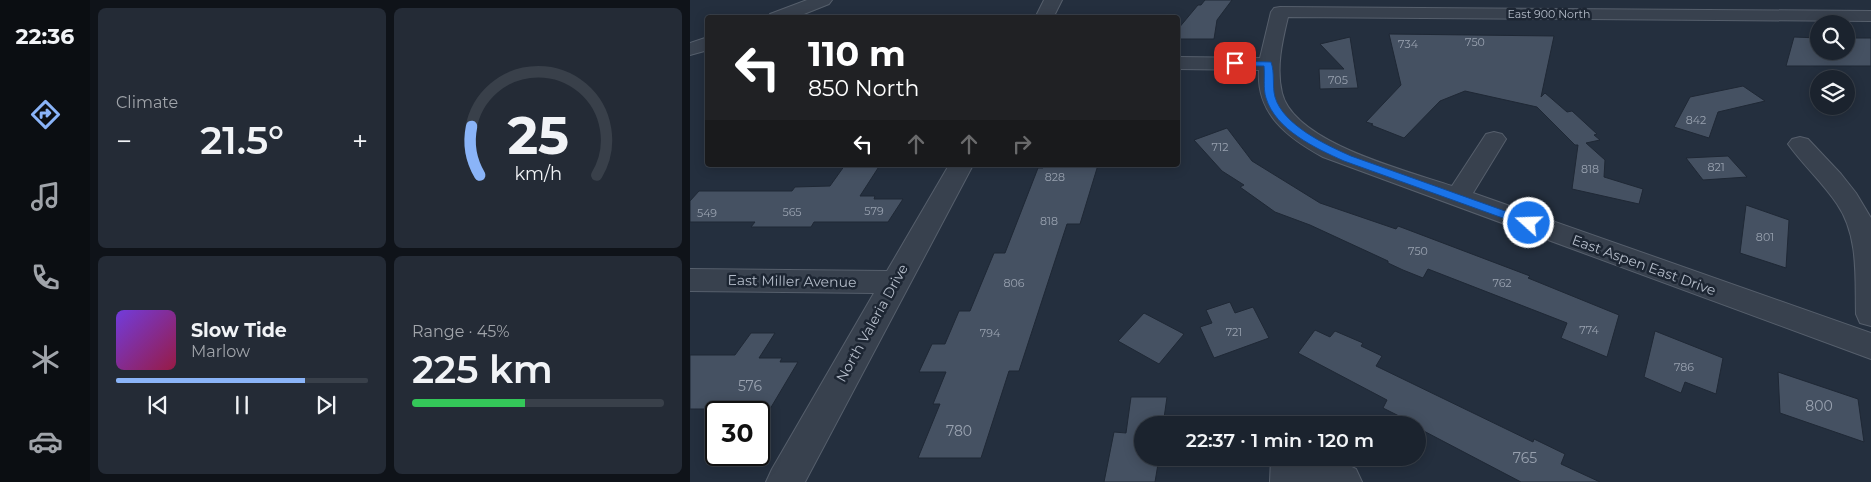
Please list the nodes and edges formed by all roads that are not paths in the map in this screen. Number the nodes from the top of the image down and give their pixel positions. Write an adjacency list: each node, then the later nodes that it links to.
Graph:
1 (823, 0): 3 (street)
2 (1053, 0): 4 (street)
3 (784, 15)
4 (1046, 15)
5 (1871, 16): 7 (street, East 900 North)
6 (1180, 63): 7 (street)
7 (1268, 64): 11 (street, East Aspen East Drive)
8 (1494, 139): 11 (street)
9 (1800, 144): 14 (street)
10 (960, 167): 13 (street, North Valeria Drive)
11 (1457, 198): 15 (street, East Aspen East Drive)
12 (690, 280): 13 (street, East Miller Avenue)
13 (895, 282): 18 (street, North Valeria Drive)
14 (1871, 314)
15 (1871, 346)
16 (1289, 466): 19 (street)
17 (1312, 466): 20 (street)
18 (785, 482)
19 (1289, 482)
20 (1343, 482)

